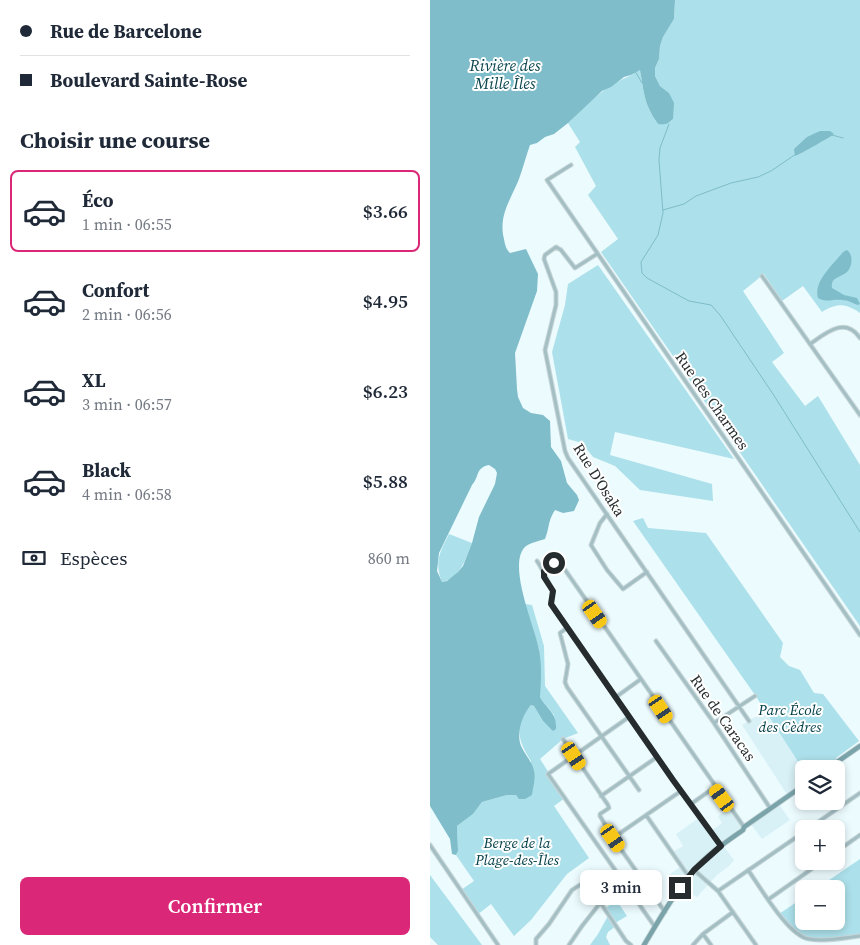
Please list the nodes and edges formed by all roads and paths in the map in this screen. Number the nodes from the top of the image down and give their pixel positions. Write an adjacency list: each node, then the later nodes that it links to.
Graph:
1 (571, 165): 2 (street, Rue des Charmes)
2 (597, 254): 7 (street, Rue D'Osaka); 12 (street, Rue des Charmes)
3 (762, 276): 5 (street)
4 (860, 338): 5 (street)
5 (810, 344): 6 (street)
6 (860, 415)
7 (607, 514): 10 (street, Rue D'Osaka); 10 (street)
8 (537, 560): 9 (street)
9 (544, 571): 11 (street); 14 (street)
10 (646, 572): 17 (street, Rue D'Osaka)
11 (567, 628): 16 (street); 21 (street)
12 (860, 635)
13 (656, 641): 20 (street, Rue de Caracas)
14 (641, 679): 16 (street); 28 (street)
15 (755, 696): 17 (street)
16 (616, 697): 18 (street)
17 (739, 706): 19 (street, Rue D'Osaka); 20 (street)
18 (629, 717): 21 (street); 25 (street)
19 (748, 721)
20 (714, 723): 35 (street, Rue de Caracas)
21 (602, 737): 24 (street); 27 (street)
22 (563, 739): 24 (street)
23 (860, 746): 26 (street)
24 (574, 756): 33 (street); 54 (street)
25 (658, 757): 27 (street); 30 (street)
26 (840, 760)
27 (629, 776): 29 (street); 33 (street)
28 (715, 787): 34 (street); 38 (street)
29 (639, 790)
30 (681, 791): 34 (street); 36 (street)
31 (795, 791): 35 (street)
32 (860, 793): 37 (street)
33 (601, 796): 40 (street)
34 (691, 804): 43 (street)
35 (770, 808): 38 (street)
36 (646, 815): 40 (street); 48 (street)
37 (821, 820)
38 (744, 828): 43 (street)
39 (860, 835): 44 (street)
40 (613, 838): 52 (street)
41 (795, 838): 46 (street)
42 (430, 845): 58 (street)
43 (721, 846): 45 (street)
44 (845, 846)
45 (694, 870): 48 (street); 49 (street)
46 (748, 870): 49 (street); 50 (street)
47 (810, 870): 50 (street)
48 (689, 877): 52 (street)
49 (718, 891): 53 (street)
50 (769, 899): 57 (street)
51 (601, 902): 59 (street); 60 (street); 61 (street)
52 (665, 912): 54 (street)
53 (734, 912): 55 (street); 65 (street)
54 (655, 928): 62 (street)
55 (703, 934): 63 (street); 64 (street)
56 (860, 936): 57 (street)
57 (810, 940): 66 (street)
58 (498, 945)
59 (536, 945)
60 (569, 945)
61 (631, 945)
62 (644, 945)
63 (693, 945)
64 (711, 945)
65 (756, 945)
66 (809, 945)

